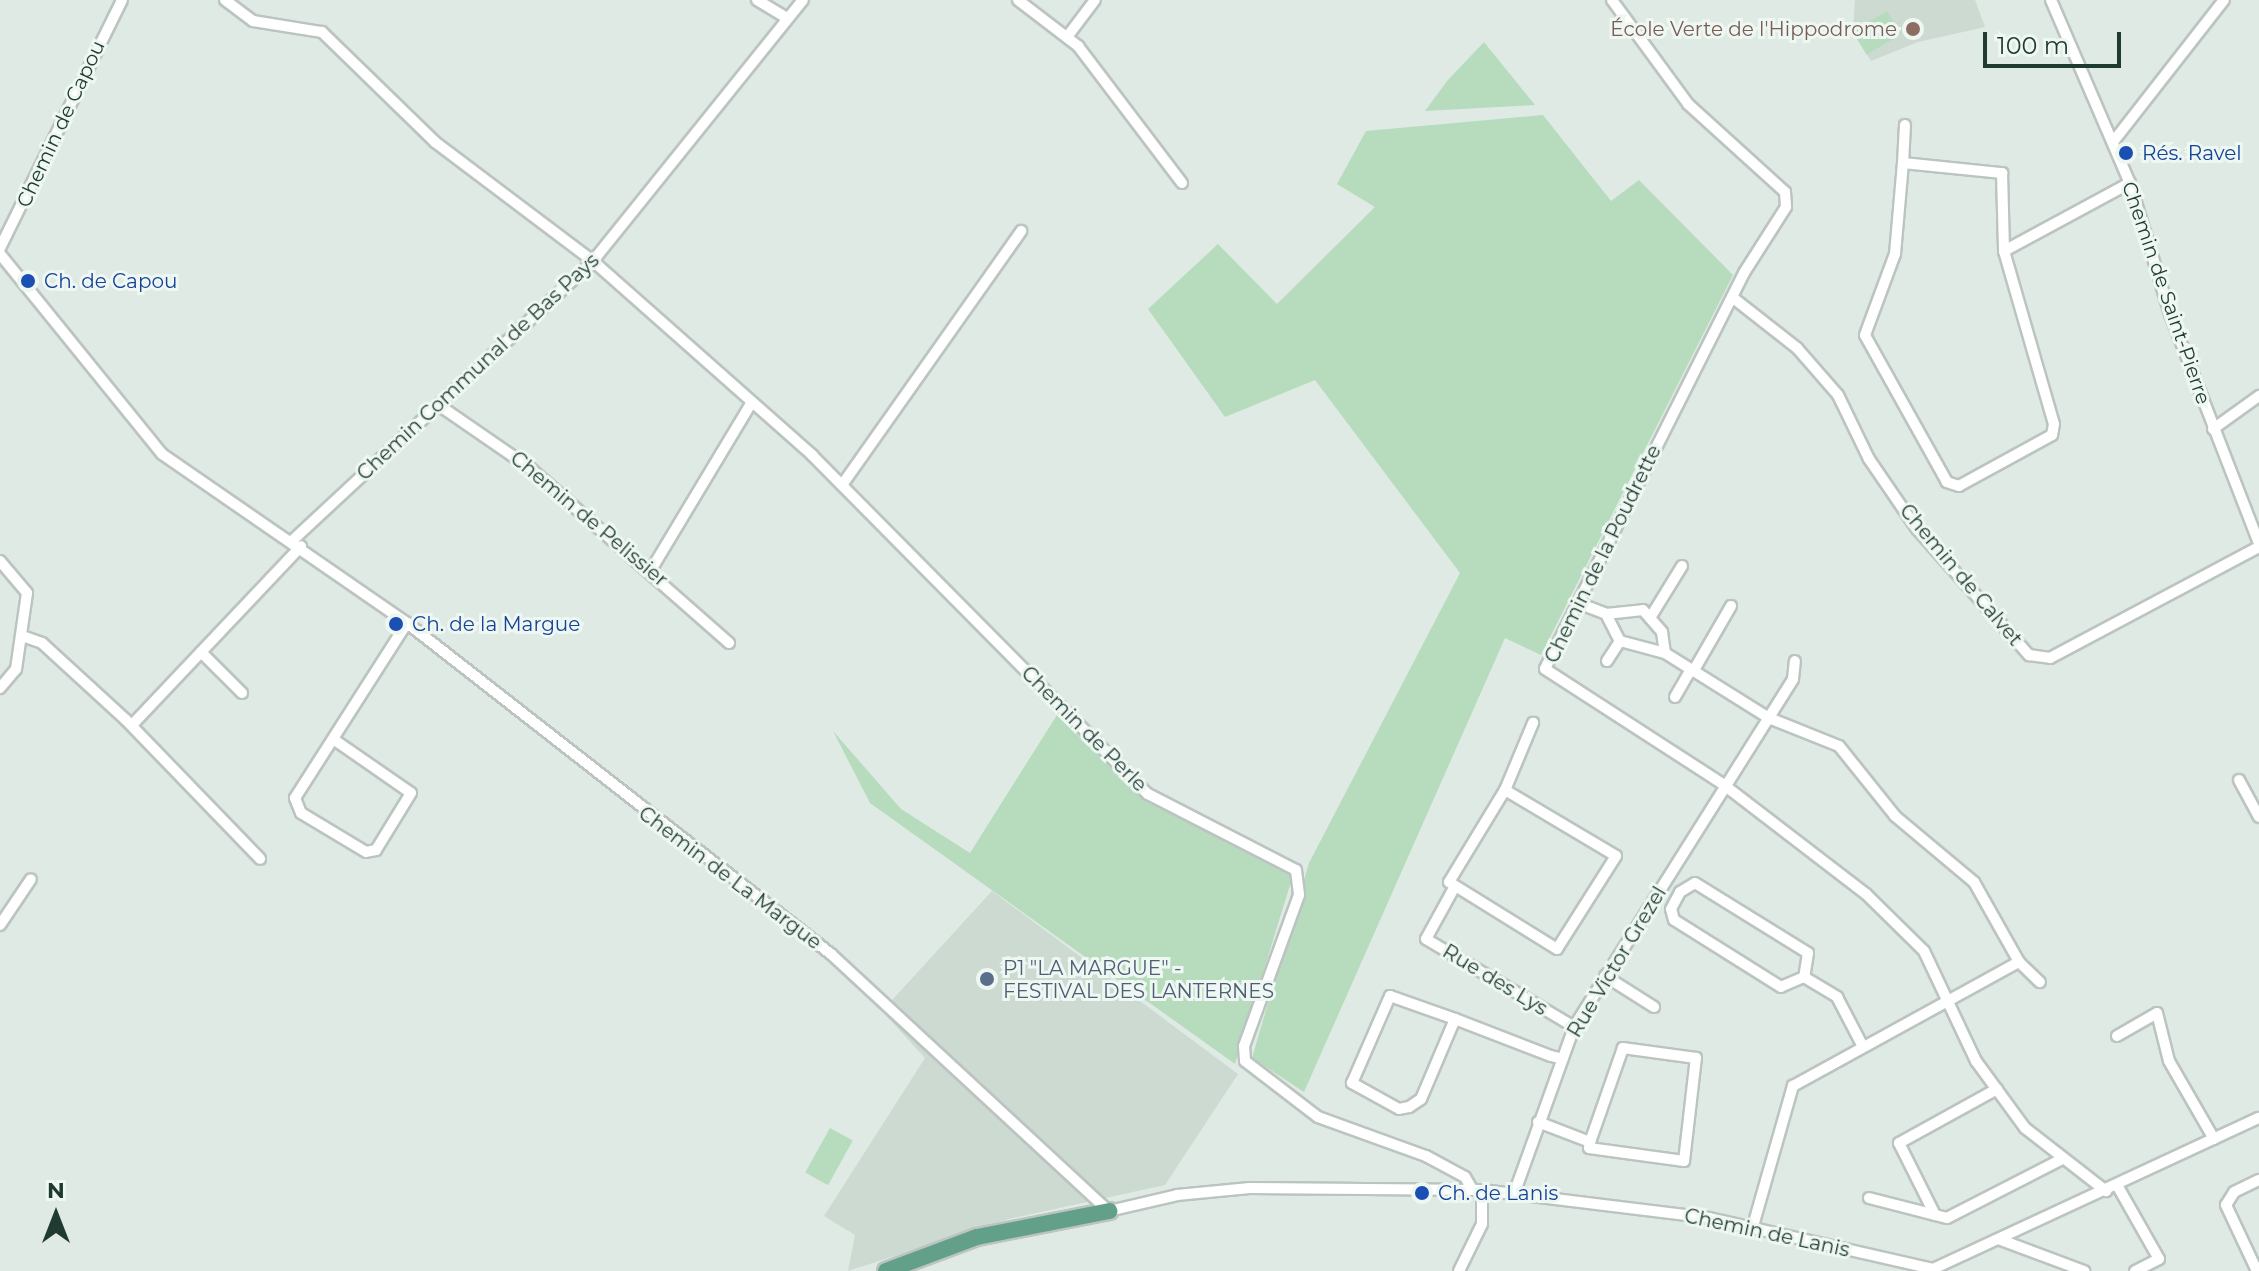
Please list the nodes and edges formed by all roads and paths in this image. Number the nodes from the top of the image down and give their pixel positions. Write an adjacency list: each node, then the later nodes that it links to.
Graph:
1 (122, 0): 18 (street, Chemin de Capou)
2 (225, 0): 20 (street, Chemin de Perle)
3 (757, 0): 10 (street)
4 (803, 0): 10 (street, Chemin Communal de Bas Pays)
5 (1018, 0): 11 (street)
6 (1612, 0): 21 (street, Chemin de la Poudrette)
7 (2051, 0): 13 (street, Chemin de Saint-Pierre)
8 (2224, 0): 13 (street)
9 (1091, 1): 11 (street)
10 (787, 18): 20 (street, Chemin Communal de Bas Pays)
11 (1067, 37): 15 (street)
12 (1905, 125): 14 (street)
13 (2113, 142): 16 (street, Chemin de Saint-Pierre)
14 (1903, 163): 19 (street); 19 (street)
15 (1182, 183)
16 (2130, 183): 19 (street); 25 (street, Chemin de Saint-Pierre)
17 (1021, 231): 26 (street)
18 (0, 251): 27 (street, Chemin de La Margue)
19 (2004, 251)
20 (593, 261): 23 (street, Chemin de Perle); 24 (street, Chemin Communal de Bas Pays)
21 (1732, 297): 28 (street, Chemin de Calvet); 32 (street, Chemin de la Poudrette)
22 (2259, 396): 25 (street)
23 (752, 402): 26 (street, Chemin de Perle); 31 (street)
24 (440, 406): 27 (street, Chemin Communal de Bas Pays); 31 (street, Chemin de Pelissier)
25 (2213, 429): 28 (street, Chemin de Saint-Pierre)
26 (842, 485): 81 (street, Chemin de Perle)
27 (298, 543): 36 (street, Chemin de La Margue); 40 (street, Chemin Communal de Bas Pays)
28 (2259, 546)
29 (0, 561): 37 (street)
30 (1682, 566): 35 (street)
31 (651, 570): 39 (street, Chemin de Pelissier)
32 (1578, 603): 34 (street); 53 (street, Chemin de la Poudrette)
33 (1731, 606): 44 (street)
34 (1606, 614): 35 (street); 38 (street)
35 (1650, 618): 41 (street)
36 (407, 623): 51 (street); 85 (street, Chemin de La Margue)
37 (25, 637): 45 (street); 50 (street)
38 (1620, 641): 41 (street); 42 (street)
39 (729, 643)
40 (201, 652): 46 (street); 50 (street, Chemin Communal de Bas Pays)
41 (1665, 653): 44 (street)
42 (1607, 661)
43 (1795, 661): 48 (street, Rue Victor Grezel)
44 (1692, 670): 47 (street); 48 (street)
45 (1, 685)
46 (242, 693)
47 (1675, 697)
48 (1769, 718): 53 (street, Rue Victor Grezel); 62 (street)
49 (1533, 723): 54 (street, Rue des Lys)
50 (132, 725): 56 (street)
51 (336, 741): 51 (street)
52 (2239, 780): 55 (street)
53 (1724, 785): 59 (street, Rue Victor Grezel); 66 (street, Chemin de la Poudrette)
54 (1505, 790): 58 (street, Rue des Lys); 58 (street)
55 (2259, 817)
56 (260, 859)
57 (31, 879): 61 (street)
58 (1454, 888): 69 (street, Rue des Lys)
59 (1661, 889): 60 (street); 63 (street, Rue Victor Grezel)
60 (1676, 899): 64 (street); 64 (street)
61 (0, 925)
62 (2019, 962): 65 (street); 66 (street)
63 (1605, 976): 67 (street); 69 (street, Rue Victor Grezel)
64 (1804, 977): 71 (street)
65 (2040, 982)
66 (1946, 1000): 71 (street); 73 (street, Chemin de la Poudrette)
67 (1654, 1007)
68 (1455, 1019): 68 (street); 72 (street)
69 (1574, 1027): 72 (street, Rue Victor Grezel)
70 (2117, 1036): 76 (street)
71 (1861, 1043): 87 (street)
72 (1563, 1059): 75 (street, Rue Victor Grezel)
73 (1997, 1089): 78 (street, Chemin de la Poudrette); 86 (street)
74 (2259, 1118): 76 (street, Chemin de Lanis)
75 (1538, 1122): 77 (street); 83 (street, Rue Victor Grezel)
76 (2214, 1139): 80 (street, Chemin de Lanis)
77 (1590, 1142): 77 (street)
78 (2064, 1158): 82 (street, Chemin de la Poudrette); 86 (street)
79 (2259, 1180): 93 (street)
80 (2117, 1185): 82 (street, Chemin de Lanis); 92 (street)
81 (1477, 1190): 83 (street, Chemin de Lanis); 85 (street); 90 (street)
82 (2106, 1191): 88 (street, Chemin de Lanis)
83 (1514, 1194): 87 (street, Chemin de Lanis)
84 (1869, 1198): 86 (street)
85 (1109, 1211): 89 (main road)
86 (1935, 1215)
87 (1753, 1226): 88 (street, Chemin de Lanis)
88 (2001, 1240): 91 (street)
89 (886, 1271)
90 (1459, 1271)
91 (2084, 1271)
92 (2135, 1271)
93 (2257, 1271)

